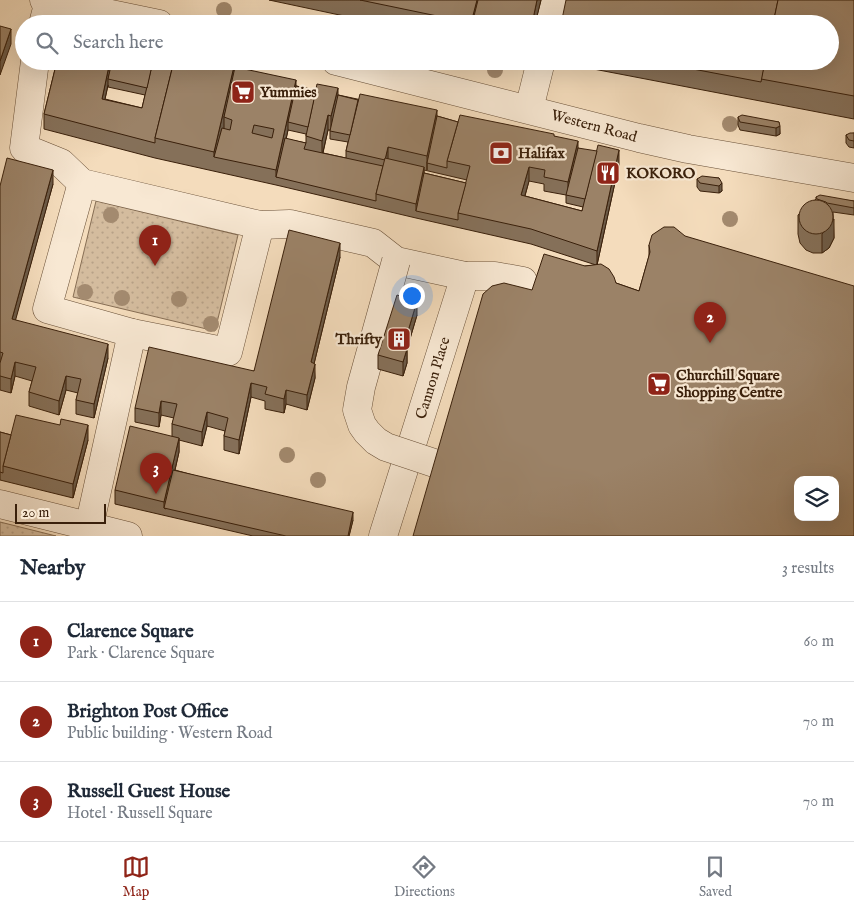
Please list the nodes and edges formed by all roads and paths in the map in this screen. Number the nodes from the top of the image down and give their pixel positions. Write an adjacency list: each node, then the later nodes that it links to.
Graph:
1 (555, 0): 4 (street)
2 (45, 8): 3 (street)
3 (95, 15)
4 (551, 15)
5 (34, 70): 10 (street)
6 (372, 70): 8 (street, Western Road)
7 (539, 70): 8 (street)
8 (530, 109): 9 (street, Western Road)
9 (854, 178)
10 (82, 183): 11 (street); 15 (street)
11 (260, 225): 12 (street); 15 (street)
12 (396, 261): 13 (street); 16 (street, bridge)
13 (465, 276): 14 (street); 20 (street, Cannon Place)
14 (523, 281)
15 (132, 333): 18 (street)
16 (440, 465)
17 (0, 504): 18 (street)
18 (89, 527): 19 (street)
19 (128, 536)
20 (383, 536)

